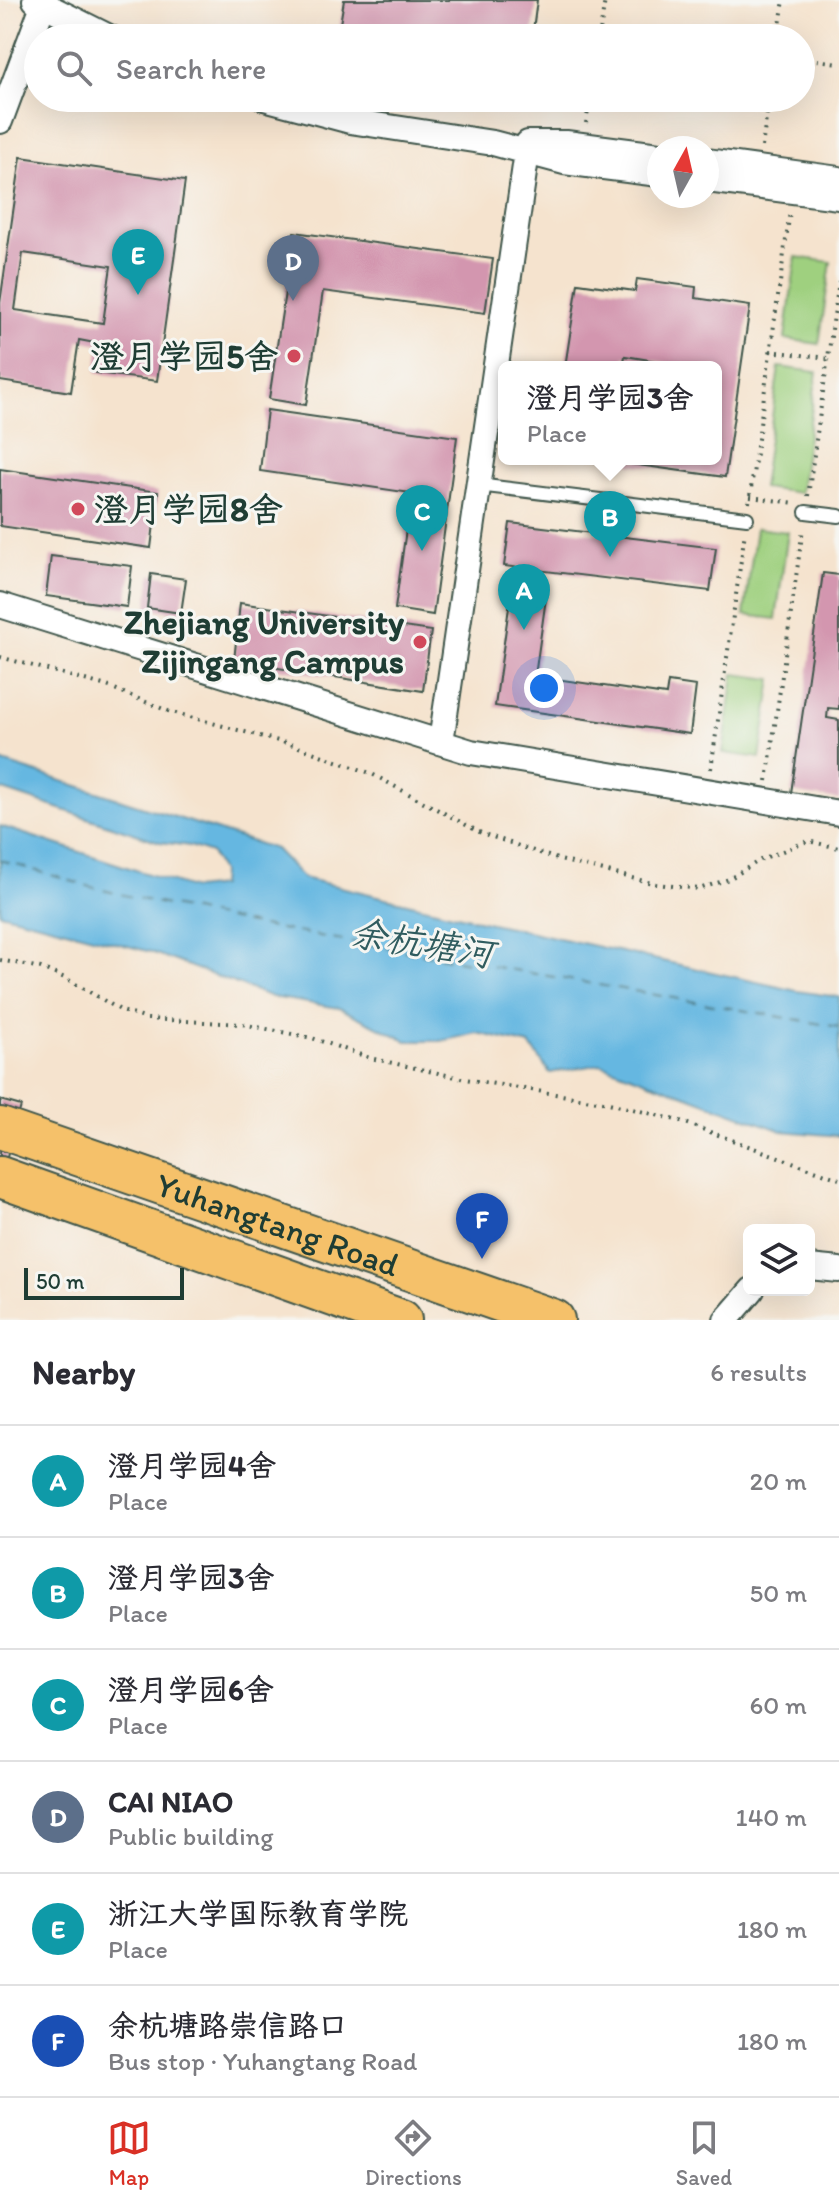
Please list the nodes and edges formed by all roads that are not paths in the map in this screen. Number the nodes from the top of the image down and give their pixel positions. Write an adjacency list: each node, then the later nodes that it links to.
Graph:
1 (41, 1): 2 (street); 3 (street)
2 (33, 24)
3 (85, 24)
4 (24, 51): 6 (street)
5 (316, 112): 7 (street)
6 (0, 121)
7 (493, 143): 8 (street); 9 (street)
8 (527, 152): 11 (street); 15 (street)
9 (647, 153)
10 (719, 163): 12 (street)
11 (647, 172)
12 (839, 179)
13 (719, 182): 14 (street)
14 (839, 197)
15 (478, 485): 18 (lane); 20 (street)
16 (806, 512): 17 (lane)
17 (839, 516)
18 (747, 518)
19 (0, 605): 20 (street)
20 (441, 742): 21 (street)
21 (839, 813)
22 (0, 1128): 28 (main road, Yuhangtang Road)
23 (0, 1177): 27 (main road, Yuhangtang Road)
24 (815, 1268): 25 (street)
25 (839, 1270)
26 (747, 1296): 29 (street)
27 (401, 1320)
28 (554, 1320)
29 (726, 1320)

